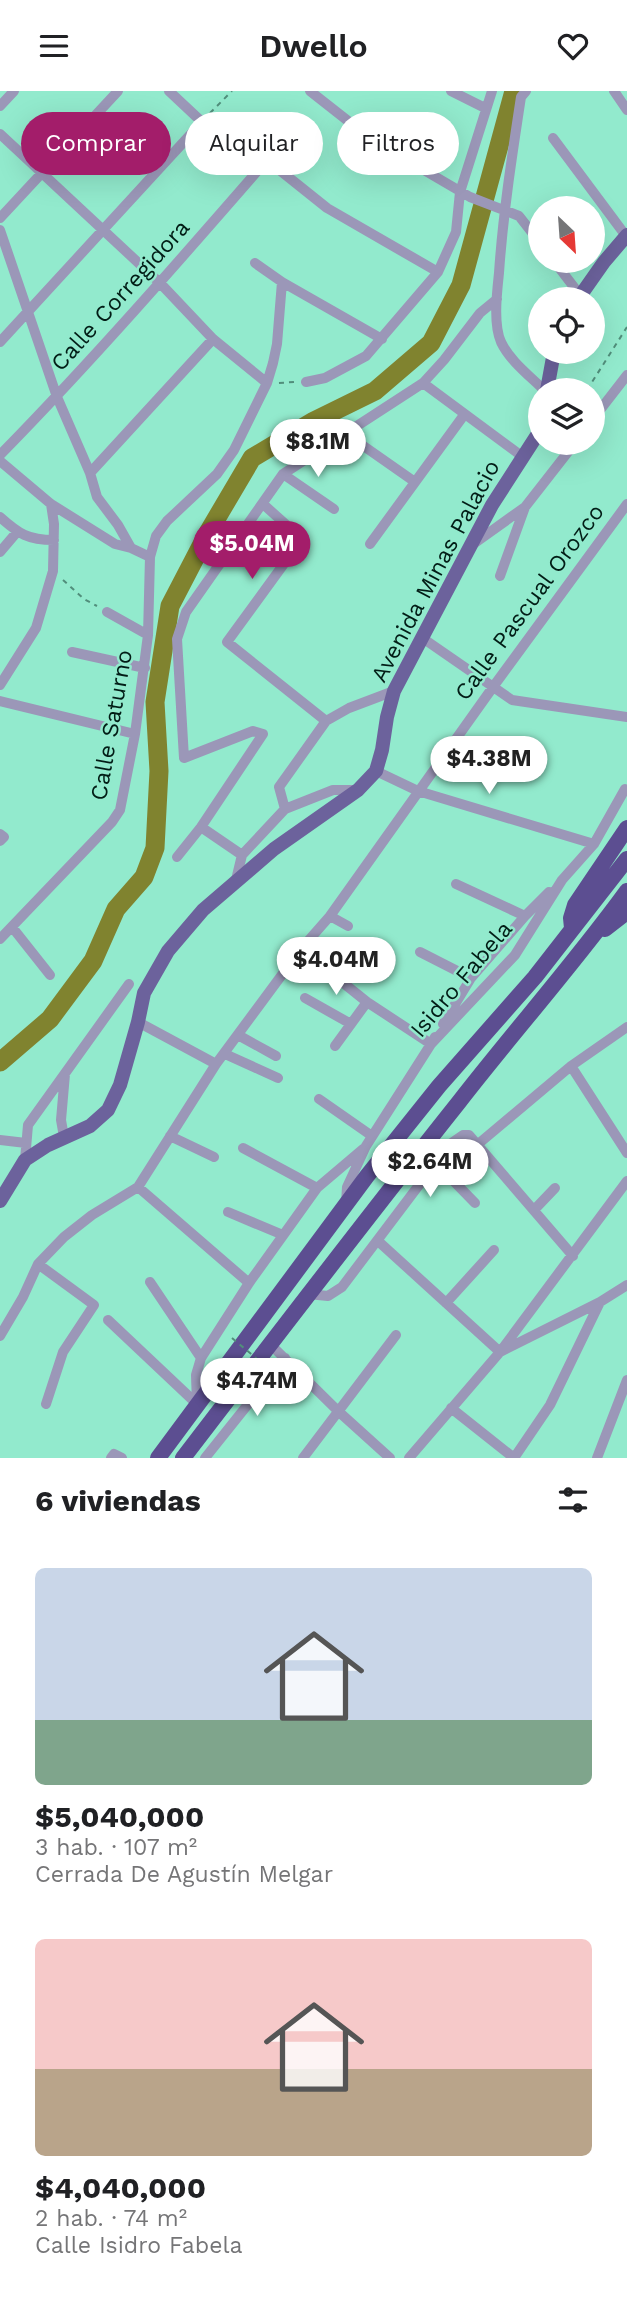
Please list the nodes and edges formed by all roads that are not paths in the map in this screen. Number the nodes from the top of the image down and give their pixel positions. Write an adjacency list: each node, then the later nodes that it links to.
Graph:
1 (14, 91): 9 (street)
2 (118, 91): 12 (street)
3 (169, 91): 23 (street)
4 (310, 91): 18 (street)
5 (451, 91): 10 (street)
6 (492, 91): 10 (street)
7 (526, 91): 19 (street)
8 (614, 91): 11 (street)
9 (0, 106)
10 (485, 109): 18 (street)
11 (627, 110)
12 (98, 112)
13 (0, 134): 15 (street)
14 (553, 138): 24 (street)
15 (21, 154)
16 (39, 175): 20 (street)
17 (43, 175): 23 (street)
18 (465, 194): 19 (street); 26 (street)
19 (498, 209): 21 (street); 30 (street)
20 (0, 218)
21 (528, 227)
22 (0, 230): 31 (street)
23 (103, 230): 28 (street); 31 (street)
24 (626, 236): 29 (main road)
25 (255, 263): 27 (street)
26 (439, 272): 28 (street, Calle Corregidora); 33 (street)
27 (282, 282): 33 (street); 38 (street)
28 (160, 283): 32 (street); 40 (street, Calle Corregidora)
29 (587, 287)
30 (497, 299): 36 (street); 39 (street)
31 (27, 311): 34 (street); 40 (street)
32 (214, 339): 38 (street); 49 (street)
33 (382, 339): 37 (street)
34 (0, 342)
35 (627, 375): 41 (street)
36 (533, 378)
37 (306, 382)
38 (267, 383): 64 (street)
39 (424, 383): 42 (street); 43 (street)
40 (57, 397): 45 (street, Calle Corregidora); 49 (street)
41 (605, 403)
42 (464, 415): 47 (street); 51 (street)
43 (345, 433): 50 (street); 51 (street)
44 (528, 449): 47 (main road, Avenida Minas Palacio)
45 (0, 455)
46 (566, 455): 55 (street)
47 (523, 457): 61 (main road, Avenida Minas Palacio)
48 (0, 461): 52 (street)
49 (90, 473): 62 (street)
50 (283, 474): 53 (street); 56 (street)
51 (415, 482): 60 (street)
52 (51, 504): 59 (street); 62 (street)
53 (263, 504): 76 (street); 83 (street)
54 (627, 504): 72 (street, Calle Pascual Orozco)
55 (525, 507): 61 (street); 65 (street)
56 (334, 509)
57 (0, 517): 58 (street)
58 (17, 532): 59 (street); 63 (street)
59 (54, 540): 71 (street)
60 (370, 544)
61 (470, 547): 68 (main road, Avenida Minas Palacio)
62 (131, 548): 64 (street)
63 (0, 552)
64 (150, 557): 67 (street, Calle Saturno)
65 (500, 576)
66 (107, 612): 67 (street)
67 (148, 635): 70 (street, Calle Saturno)
68 (421, 637): 72 (street); 73 (main road, Avenida Minas Palacio)
69 (72, 652): 70 (street)
70 (145, 668): 77 (street, Calle Saturno)
71 (0, 685)
72 (493, 687): 75 (street); 81 (street, Calle Pascual Orozco)
73 (394, 691): 76 (street); 78 (main road, Avenida Minas Palacio)
74 (0, 701): 77 (street)
75 (627, 717)
76 (326, 721): 82 (street)
77 (135, 734): 97 (street, Calle Saturno)
78 (376, 771): 80 (main road); 81 (street)
79 (625, 789): 85 (street, Isidro Fabela)
80 (358, 790): 82 (street); 89 (main road)
81 (418, 791): 85 (street); 94 (street, Calle Pascual Orozco)
82 (285, 809): 86 (street)
83 (201, 827): 86 (street); 87 (street)
84 (627, 828): 98 (highway)
85 (594, 844): 90 (street, Isidro Fabela)
86 (242, 855): 89 (street)
87 (177, 857)
88 (627, 859): 98 (highway)
89 (236, 880): 108 (main road)
90 (562, 880): 95 (street); 112 (street, Isidro Fabela)
91 (456, 884): 95 (street)
92 (627, 891): 100 (highway)
93 (627, 912): 100 (highway)
94 (330, 916): 96 (street); 101 (street, Calle Pascual Orozco)
95 (525, 916): 104 (street)
96 (348, 926)
97 (12, 927): 99 (street, Calle Saturno); 103 (street)
98 (572, 929): 120 (highway)
99 (0, 939)
100 (592, 939): 122 (highway)
101 (301, 949): 107 (street); 111 (street, Calle Pascual Orozco)
102 (420, 952): 104 (street)
103 (50, 975)
104 (471, 978): 112 (street)
105 (129, 984): 118 (street)
106 (305, 998): 109 (street)
107 (367, 1002): 109 (street); 112 (street)
108 (138, 1022): 116 (street); 124 (main road)
109 (351, 1024): 113 (street)
110 (627, 1027): 117 (street)
111 (238, 1035): 114 (street, Calle Pascual Orozco); 115 (street)
112 (431, 1044): 126 (street, Isidro Fabela)
113 (335, 1046)
114 (225, 1054): 116 (street, Calle Pascual Orozco); 119 (street)
115 (276, 1056)
116 (216, 1063): 123 (street, Calle Pascual Orozco)
117 (571, 1066): 128 (street); 130 (street)
118 (65, 1073): 124 (street); 127 (street)
119 (278, 1078)
120 (439, 1086): 122 (highway); 139 (highway)
121 (318, 1099): 126 (street)
122 (459, 1101): 148 (highway)
123 (170, 1136): 131 (street); 135 (street, Calle Pascual Orozco)
124 (64, 1137): 132 (main road)
125 (0, 1140): 127 (street)
126 (369, 1141): 136 (street); 139 (street, Isidro Fabela)
127 (26, 1143): 132 (street)
128 (477, 1145): 133 (street); 141 (street)
129 (243, 1148): 136 (street)
130 (627, 1153)
131 (214, 1157)
132 (26, 1160): 138 (main road)
133 (437, 1164): 140 (street); 144 (street)
134 (627, 1181): 147 (street)
135 (138, 1187): 149 (street, Calle Pascual Orozco); 151 (street)
136 (317, 1188): 143 (street)
137 (555, 1188): 141 (street)
138 (0, 1201)
139 (346, 1203): 145 (highway)
140 (475, 1203)
141 (534, 1210): 147 (street)
142 (228, 1212): 143 (street)
143 (284, 1235): 151 (street)
144 (378, 1241): 153 (street); 155 (street)
145 (317, 1243): 148 (highway); 165 (highway)
146 (494, 1250): 155 (street)
147 (573, 1255): 160 (street)
148 (338, 1258): 153 (highway)
149 (38, 1264): 158 (street, Calle Pascual Orozco); 164 (street)
150 (150, 1282): 161 (street)
151 (249, 1283): 161 (street)
152 (627, 1285): 154 (street)
153 (308, 1294): 159 (highway)
154 (600, 1302): 160 (street); 176 (street)
155 (446, 1303): 160 (street)
156 (108, 1320): 165 (street)
157 (396, 1335): 167 (street)
158 (0, 1336)
159 (270, 1344): 162 (street); 171 (highway)
160 (500, 1352): 166 (street)
161 (201, 1358): 165 (street)
162 (285, 1358): 167 (street); 172 (street)
163 (627, 1380): 177 (street)
164 (46, 1404)
165 (197, 1404): 170 (highway)
166 (451, 1408): 175 (street); 176 (street)
167 (338, 1411): 173 (street); 174 (street)
168 (111, 1458): 169 (street)
169 (122, 1458)
170 (158, 1458)
171 (183, 1458)
172 (205, 1458)
173 (303, 1458)
174 (390, 1458)
175 (409, 1458)
176 (514, 1458)
177 (597, 1458)

